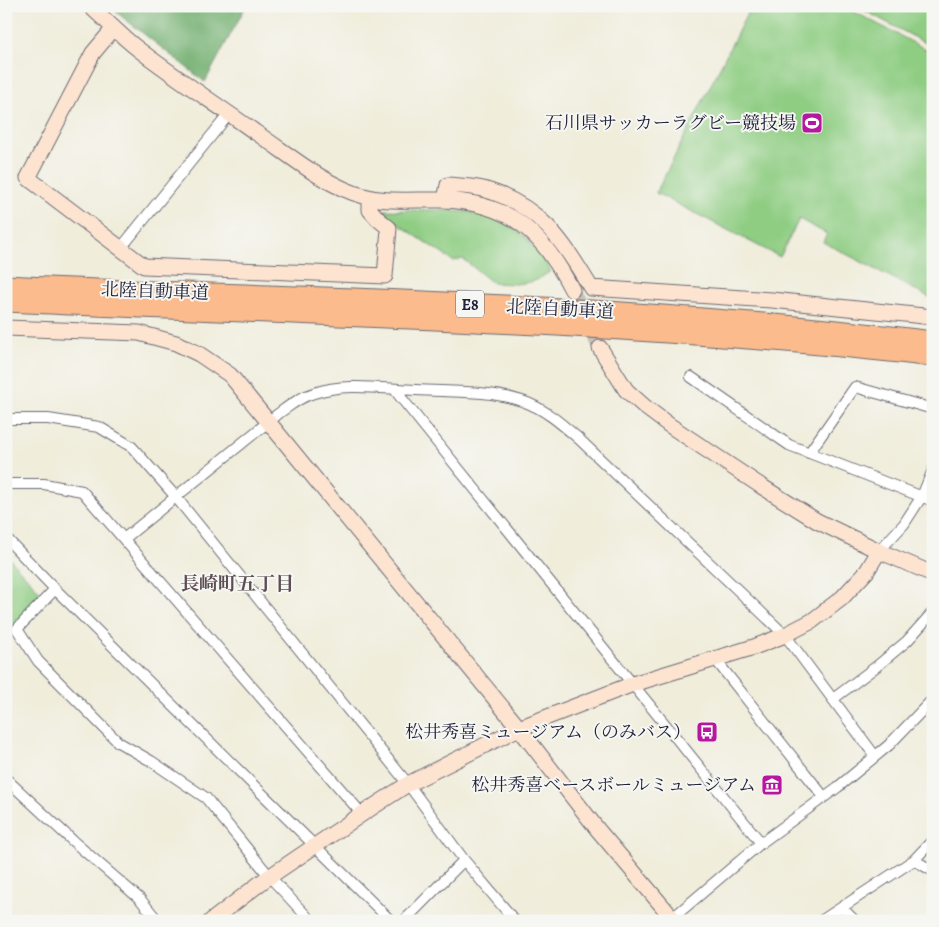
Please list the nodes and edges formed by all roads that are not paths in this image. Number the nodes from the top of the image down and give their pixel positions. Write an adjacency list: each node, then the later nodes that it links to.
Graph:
1 (90, 6): 2 (street)
2 (105, 12): 3 (street)
3 (114, 28): 4 (street); 7 (street)
4 (230, 114): 5 (street); 7 (street)
5 (370, 199): 6 (street); 7 (street)
6 (445, 200): 9 (street); 11 (street)
7 (121, 248)
8 (6, 285): 13 (highway, 北陸自動車道 / E8)
9 (572, 290)
10 (6, 302): 15 (highway, 北陸自動車道 / E8)
11 (933, 317)
12 (6, 328): 20 (street)
13 (933, 341)
14 (600, 348): 29 (street)
15 (933, 357)
16 (691, 377): 21 (street)
17 (394, 389): 20 (street); 33 (street); 35 (street)
18 (933, 409): 21 (street)
19 (6, 419): 24 (street)
20 (268, 422): 24 (street); 38 (street)
21 (809, 453): 25 (street)
22 (933, 470): 25 (street)
23 (6, 484): 28 (street)
24 (175, 496): 28 (street); 41 (street)
25 (922, 496): 26 (street); 29 (street)
26 (933, 501)
27 (6, 538): 31 (street)
28 (125, 538): 43 (street)
29 (879, 551): 30 (street); 33 (street)
30 (933, 574)
31 (55, 588): 46 (street); 50 (street)
32 (933, 612): 36 (street)
33 (785, 635): 34 (street); 36 (street)
34 (715, 659): 35 (street); 42 (street)
35 (633, 684): 38 (street); 45 (street)
36 (833, 699): 39 (street)
37 (933, 699): 39 (street)
38 (519, 728): 41 (street); 52 (street)
39 (875, 756): 42 (street)
40 (6, 779): 53 (street)
41 (408, 784): 43 (street); 47 (street)
42 (824, 797): 45 (street)
43 (362, 814): 46 (street)
44 (933, 840): 48 (street)
45 (761, 843): 52 (street)
46 (315, 846): 50 (street); 56 (street)
47 (464, 860): 57 (street); 58 (street)
48 (914, 860): 49 (street); 51 (street)
49 (933, 871)
50 (270, 877): 54 (street); 55 (street)
51 (842, 908): 59 (street); 60 (street)
52 (672, 920)
53 (158, 921)
54 (211, 921)
55 (311, 921)
56 (390, 921)
57 (404, 921)
58 (515, 921)
59 (821, 921)
60 (855, 921)

